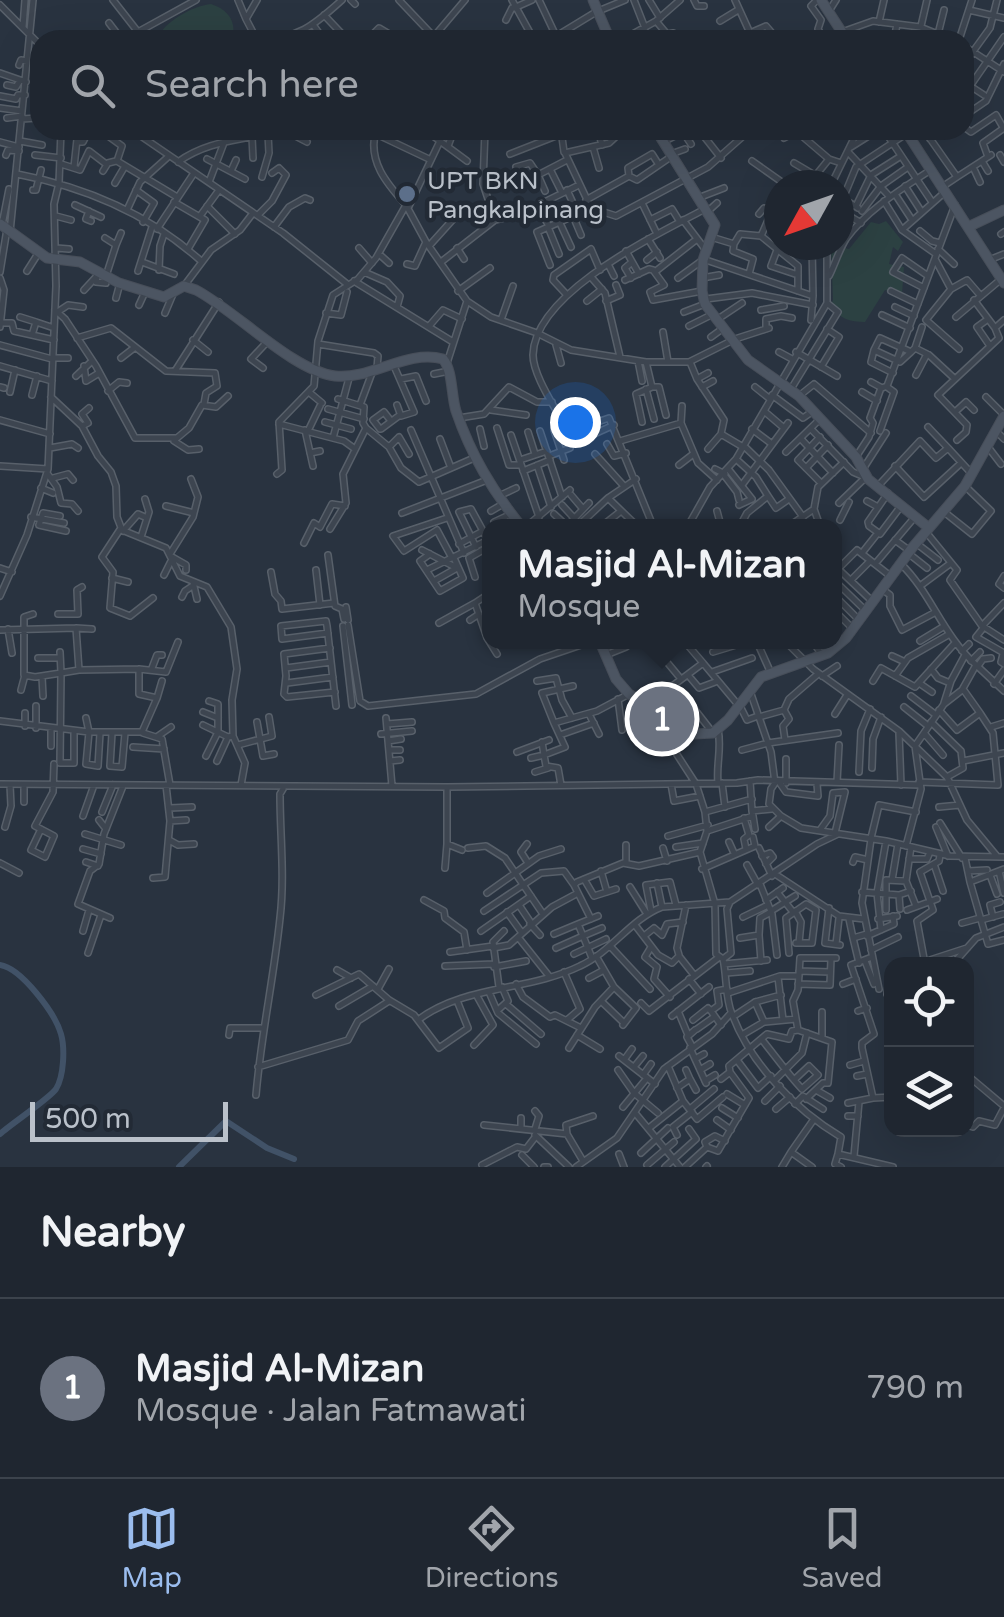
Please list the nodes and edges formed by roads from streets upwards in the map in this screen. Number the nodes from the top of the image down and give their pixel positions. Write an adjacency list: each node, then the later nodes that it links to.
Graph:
1 (25, 0): 46 (street)
2 (33, 0): 51 (street)
3 (112, 0): 53 (street)
4 (176, 0): 29 (street)
5 (196, 0): 29 (street)
6 (238, 0): 39 (street)
7 (257, 0): 39 (street)
8 (342, 0): 36 (street)
9 (400, 0): 58 (street)
10 (465, 0): 59 (street)
11 (536, 0): 26 (street); 61 (street)
12 (593, 0): 34 (street)
13 (625, 0): 34 (street)
14 (634, 0): 49 (street)
15 (649, 0): 40 (street)
16 (680, 0): 40 (street)
17 (694, 0): 30 (street)
18 (743, 0): 28 (street)
19 (819, 0): 33 (street); 67 (street)
20 (836, 0): 33 (street)
21 (884, 0): 43 (street)
22 (927, 0): 50 (street)
23 (972, 0): 32 (street)
24 (986, 0): 25 (street)
25 (997, 1): 35 (street)
26 (513, 4): 41 (street); 60 (street)
27 (0, 5): 37 (street)
28 (736, 5): 42 (street); 66 (street)
29 (182, 6): 54 (street)
30 (704, 6)
31 (944, 10): 72 (street)
32 (969, 10): 35 (street); 73 (street)
33 (829, 11): 68 (street)
34 (596, 12): 62 (street); 63 (street)
35 (995, 15): 38 (street); 76 (street)
36 (324, 16): 48 (street); 57 (street)
37 (13, 18): 46 (street); 47 (street)
38 (1004, 18)
39 (246, 19): 55 (street)
40 (658, 19): 49 (street); 65 (street)
41 (506, 20)
42 (720, 21)
43 (878, 22): 45 (street); 69 (street)
44 (109, 23): 52 (street)
45 (896, 24): 50 (street); 70 (street)
46 (23, 27): 74 (street)
47 (4, 28)
48 (316, 28): 56 (street)
49 (645, 28): 64 (street)
50 (920, 28): 71 (street)
51 (30, 30)
52 (115, 30)
53 (136, 30)
54 (141, 30)
55 (252, 30)
56 (310, 30)
57 (338, 30)
58 (426, 30)
59 (441, 30)
60 (528, 30)
61 (551, 30)
62 (568, 30)
63 (605, 30)
64 (641, 30)
65 (665, 30)
66 (749, 30)
67 (819, 30)
68 (841, 30)
69 (853, 30)
70 (895, 30)
71 (926, 30)
72 (939, 30)
73 (963, 30)
74 (30, 34)
75 (1004, 37): 79 (street)
76 (974, 50)
77 (974, 52): 79 (street)
78 (30, 59): 80 (street)
79 (988, 61): 81 (street); 84 (street)
80 (19, 65)
81 (1003, 69): 89 (street)
82 (0, 72): 85 (street)
83 (30, 74): 85 (street)
84 (974, 76)
85 (22, 82): 86 (street); 88 (street)
86 (7, 84)
87 (974, 88): 89 (street)
88 (24, 94): 90 (street); 93 (street)
89 (986, 94): 92 (street)
90 (0, 96)
91 (0, 108): 93 (street)
92 (974, 110)
93 (22, 115): 94 (street); 95 (street); 134 (street)
94 (30, 117)
95 (7, 118)
96 (1001, 118): 97 (street); 99 (street)
97 (978, 126): 98 (street); 127 (street)
98 (974, 129)
99 (1004, 129): 127 (street)
100 (60, 140): 155 (street)
101 (78, 140): 170 (street)
102 (114, 140): 156 (street)
103 (146, 140): 145 (street)
104 (225, 140): 139 (street); 159 (street)
105 (251, 140): 148 (street)
106 (268, 140): 234 (street)
107 (302, 140): 129 (street)
108 (374, 140): 221 (street)
109 (391, 140): 153 (street)
110 (450, 140): 135 (street)
111 (485, 140): 245 (street)
112 (543, 140): 141 (street)
113 (563, 140): 146 (street)
114 (601, 140): 133 (street)
115 (609, 140): 133 (street)
116 (668, 140): 130 (street)
117 (687, 140): 143 (street)
118 (707, 140): 149 (street)
119 (739, 140): 149 (street)
120 (807, 140): 154 (street)
121 (853, 140): 137 (street)
122 (859, 140): 137 (street)
123 (895, 140): 131 (street)
124 (913, 140): 178 (street)
125 (931, 140): 189 (street)
126 (440, 141): 135 (street); 153 (street)
127 (985, 141): 150 (street)
128 (0, 142): 134 (street)
129 (306, 142)
130 (664, 142): 143 (street)
131 (892, 142): 147 (street); 165 (street)
132 (42, 145): 134 (street)
133 (602, 145): 136 (street)
134 (19, 146): 142 (street); 182 (street)
135 (448, 147): 157 (street)
136 (593, 147): 146 (street); 171 (street)
137 (849, 149): 162 (street); 165 (street)
138 (212, 150): 139 (street)
139 (220, 153): 163 (street)
140 (35, 154): 155 (street)
141 (510, 154)
142 (6, 155)
143 (672, 155): 164 (street); 191 (street)
144 (1000, 155): 160 (street)
145 (169, 156): 159 (street); 187 (street)
146 (566, 156): 172 (street); 198 (street)
147 (901, 156): 168 (street); 184 (street)
148 (253, 158)
149 (721, 158): 191 (street)
150 (987, 158): 169 (street); 179 (street)
151 (207, 159): 163 (street)
152 (236, 160): 180 (street)
153 (430, 160): 221 (street)
154 (829, 160): 162 (street); 176 (street)
155 (61, 161): 170 (street); 195 (street)
156 (116, 161): 166 (street); 170 (street)
157 (467, 161)
158 (752, 161): 174 (street)
159 (178, 162): 181 (street)
160 (1004, 162)
161 (794, 163): 175 (street)
162 (842, 163): 177 (street)
163 (216, 164): 180 (street); 193 (street)
164 (659, 164): 186 (street); 186 (street)
165 (860, 164): 183 (street); 184 (street)
166 (124, 166): 187 (street); 196 (street)
167 (516, 167): 185 (street)
168 (908, 167): 192 (street); 199 (street)
169 (973, 167): 189 (street); 194 (street)
170 (74, 168)
171 (599, 168)
172 (550, 169): 185 (street); 208 (street)
173 (41, 170): 188 (street)
174 (766, 170)
175 (803, 170)
176 (821, 170)
177 (838, 170)
178 (931, 170): 192 (street); 202 (street)
179 (988, 170)
180 (231, 171): 190 (street)
181 (194, 173): 193 (street); 197 (street)
182 (17, 174): 188 (street); 227 (street)
183 (854, 174)
184 (872, 175): 199 (street); 232 (street)
185 (538, 176): 206 (street)
186 (629, 176): 215 (street)
187 (144, 177): 204 (street); 213 (street)
188 (40, 178): 195 (street); 203 (street)
189 (957, 178): 202 (street)
190 (246, 179)
191 (687, 179): 212 (street); 217 (street)
192 (917, 179): 200 (street); 216 (street)
193 (209, 182): 205 (street)
194 (980, 182)
195 (59, 183): 210 (street); 238 (street)
196 (115, 183)
197 (185, 184): 207 (street); 213 (street)
198 (579, 184): 208 (street); 215 (street)
199 (881, 186): 211 (street); 232 (street)
200 (905, 186): 211 (street); 233 (street)
201 (724, 188): 212 (street)
202 (944, 189): 216 (street); 224 (street)
203 (33, 190)
204 (136, 190): 229 (street); 250 (street)
205 (220, 190): 220 (street); 234 (street)
206 (546, 190)
207 (196, 192)
208 (565, 192): 222 (street); 236 (street)
209 (0, 193): 227 (street)
210 (90, 193): 228 (street); 229 (street)
211 (889, 197): 232 (street); 247 (street); 260 (street)
212 (698, 198): 231 (street)
213 (175, 199): 230 (street); 239 (street)
214 (310, 200): 254 (street)
215 (586, 200): 225 (street)
216 (932, 202): 233 (street)
217 (642, 203): 225 (street); 246 (street)
218 (717, 203): 231 (street)
219 (75, 205): 228 (street)
220 (207, 206): 239 (street); 264 (street)
221 (407, 206): 274 (street); 285 (street)
222 (537, 206): 245 (street); 253 (street)
223 (854, 206): 232 (street)
224 (955, 206): 255 (street); 283 (street)
225 (591, 208): 236 (street)
226 (764, 208): 235 (street)
227 (10, 209): 256 (street)
228 (86, 210): 241 (street); 249 (street)
229 (127, 210): 250 (street)
230 (166, 210): 244 (street); 257 (street)
231 (706, 210): 248 (street); 268 (street)
232 (862, 211): 252 (street)
233 (921, 211): 247 (street)
234 (256, 214): 254 (street); 264 (street)
235 (759, 214)
236 (575, 215): 251 (street); 266 (street)
237 (1003, 215): 255 (street)
238 (56, 216): 243 (street); 284 (street)
239 (200, 216): 280 (street)
240 (456, 216): 274 (street)
241 (101, 217)
242 (854, 219): 252 (street)
243 (71, 220)
244 (178, 220)
245 (495, 220): 278 (street)
246 (650, 220): 248 (street); 265 (street)
247 (912, 220): 260 (street)
248 (682, 221): 265 (street); 272 (street)
249 (91, 222)
250 (143, 222): 257 (street)
251 (559, 222): 253 (street); 279 (street)
252 (860, 223): 258 (street)
253 (548, 226): 286 (street); 306 (street)
254 (274, 227): 330 (street)
255 (968, 227): 296 (street)
256 (5, 228): 282 (street); 318 (street)
257 (154, 228): 263 (street); 298 (street)
258 (854, 229)
259 (764, 230): 267 (street)
260 (902, 230): 283 (street)
261 (920, 232): 283 (street)
262 (121, 234): 273 (street)
263 (164, 234): 280 (street); 308 (street)
264 (235, 234): 297 (street)
265 (658, 234): 271 (street)
266 (580, 235)
267 (761, 236): 270 (street); 275 (street)
268 (711, 237): 275 (street); 288 (street)
269 (105, 238): 273 (street)
270 (764, 238)
271 (648, 239): 281 (street); 290 (street)
272 (696, 239): 288 (street); 313 (street)
273 (116, 244): 323 (street)
274 (427, 244): 299 (street); 303 (street)
275 (734, 244): 317 (street)
276 (68, 248): 284 (street)
277 (358, 248): 301 (street)
278 (456, 248): 289 (street); 299 (street)
279 (571, 248)
280 (188, 249): 297 (street)
281 (626, 251): 300 (street); 304 (street)
282 (39, 252): 284 (street); 310 (street)
283 (937, 252): 305 (street); 321 (street); 335 (street)
284 (56, 253): 323 (street); 359 (street)
285 (379, 254): 301 (street); 302 (street)
286 (559, 254)
287 (1004, 254): 296 (street)
288 (704, 256): 317 (street); 325 (street); 326 (street)
289 (464, 259)
290 (647, 260)
291 (773, 260): 319 (street)
292 (792, 260): 319 (street)
293 (812, 260): 342 (street)
294 (827, 260): 327 (street)
295 (835, 260): 327 (street)
296 (990, 260): 322 (street)
297 (201, 261): 333 (street)
298 (142, 262): 308 (street); 311 (street)
299 (441, 262): 337 (street)
300 (632, 262): 315 (street); 315 (street)
301 (372, 263): 312 (street)
302 (390, 263)
303 (407, 264)
304 (608, 264): 309 (street); 320 (street)
305 (954, 264)
306 (550, 265)
307 (490, 268): 337 (street)
308 (160, 270): 314 (street)
309 (600, 270): 324 (street); 341 (street)
310 (27, 271)
311 (138, 271)
312 (364, 272): 330 (street); 357 (street)
313 (656, 272): 315 (street); 345 (street)
314 (174, 274)
315 (639, 274)
316 (719, 274): 326 (street)
317 (749, 274): 338 (street)
318 (0, 275): 376 (street)
319 (798, 275): 338 (street)
320 (614, 276)
321 (928, 276): 332 (street); 332 (street)
322 (1002, 276): 343 (street)
323 (101, 277): 328 (street); 336 (street)
324 (591, 278): 334 (street); 341 (street)
325 (678, 278)
326 (702, 278): 345 (street)
327 (828, 279): 351 (street)
328 (120, 283): 340 (street); 344 (street)
329 (616, 285): 348 (street)
330 (349, 286): 357 (street); 362 (street); 362 (street)
331 (513, 286): 372 (street)
332 (924, 288): 352 (street)
333 (179, 289): 340 (street); 349 (street); 361 (street)
334 (602, 289): 347 (street); 348 (street)
335 (951, 289): 343 (street); 406 (street)
336 (84, 290)
337 (458, 291): 346 (street)
338 (798, 291): 342 (street)
339 (890, 291): 352 (street)
340 (145, 292): 354 (street)
341 (568, 295): 389 (street)
342 (813, 296): 353 (street)
343 (977, 297): 366 (street); 370 (street)
344 (116, 298)
345 (703, 298): 353 (street); 360 (street); 364 (street)
346 (467, 301): 371 (street); 372 (street)
347 (587, 301)
348 (606, 301): 413 (street)
349 (219, 302): 395 (street); 396 (street)
350 (742, 302): 364 (street)
351 (826, 303): 374 (street); 385 (street)
352 (918, 304): 365 (street)
353 (813, 305): 374 (street)
354 (140, 306)
355 (784, 306): 367 (street)
356 (83, 307): 359 (street)
357 (397, 307): 379 (street)
358 (895, 307): 365 (street)
359 (57, 311): 381 (street); 393 (street)
360 (684, 312)
361 (165, 313)
362 (326, 313): 400 (street)
363 (882, 315): 383 (street)
364 (715, 316): 378 (street); 382 (street)
365 (914, 316): 383 (street)
366 (956, 317)
367 (771, 318): 368 (street); 388 (street)
368 (792, 318)
369 (800, 319): 374 (street)
370 (988, 319): 384 (street); 403 (street)
371 (462, 320): 379 (street); 398 (street)
372 (501, 320): 389 (street)
373 (1004, 320): 384 (street)
374 (813, 321): 411 (street)
375 (36, 322): 381 (street); 386 (street); 390 (street)
376 (0, 325): 386 (street)
377 (87, 326): 391 (street)
378 (689, 326)
379 (429, 327): 398 (street)
380 (922, 327): 408 (street)
381 (54, 328): 394 (street)
382 (725, 328): 392 (street); 397 (street)
383 (910, 328): 405 (street)
384 (995, 328): 403 (street)
385 (826, 330): 417 (street); 428 (street)
386 (20, 332): 390 (street)
387 (663, 332): 421 (street)
388 (753, 332): 397 (street); 401 (street)
389 (536, 333): 399 (street); 470 (street)
390 (32, 336): 394 (street)
391 (88, 336): 393 (street); 404 (street)
392 (711, 337)
393 (77, 338): 419 (street)
394 (54, 340): 415 (street)
395 (193, 340): 409 (street); 432 (street)
396 (269, 340): 429 (street); 433 (street)
397 (734, 340): 422 (street); 449 (street)
398 (453, 342): 427 (street)
399 (554, 342): 413 (street); 423 (street)
400 (318, 344): 430 (street); 433 (street)
401 (756, 344)
402 (0, 346): 415 (street)
403 (991, 347): 445 (street)
404 (134, 348): 414 (street); 432 (street)
405 (902, 348): 407 (street); 408 (street); 418 (street)
406 (959, 349)
407 (874, 350): 418 (street); 436 (street)
408 (913, 350): 412 (street); 418 (street)
409 (208, 352)
410 (779, 352): 416 (street)
411 (796, 352): 416 (street); 417 (street)
412 (929, 355): 439 (street); 445 (street)
413 (620, 357): 420 (street)
414 (121, 358)
415 (59, 359): 446 (street)
416 (792, 359): 449 (street)
417 (809, 360): 428 (street); 460 (street)
418 (898, 360): 436 (street)
419 (92, 361): 426 (street); 434 (street)
420 (642, 362): 421 (street); 447 (street); 454 (street)
421 (668, 362): 422 (street)
422 (690, 362): 444 (street)
423 (561, 363)
424 (392, 364): 427 (street); 430 (street); 443 (street)
425 (0, 366): 431 (street)
426 (84, 366): 434 (street); 441 (street)
427 (448, 367): 437 (street); 492 (street)
428 (822, 367): 442 (street)
429 (263, 368)
430 (375, 368): 438 (street); 474 (street)
431 (14, 370): 440 (street); 456 (street)
432 (176, 372): 473 (street)
433 (318, 372): 438 (street); 458 (street)
434 (99, 373): 457 (street)
435 (708, 373): 444 (street)
436 (892, 373): 455 (street)
437 (434, 374)
438 (350, 375): 466 (street)
439 (916, 375)
440 (36, 376): 446 (street); 461 (street)
441 (76, 376)
442 (837, 376)
443 (401, 379): 468 (street); 488 (street)
444 (697, 379): 453 (street)
445 (955, 379): 486 (street)
446 (52, 381): 463 (street)
447 (642, 381)
448 (713, 381): 453 (street)
449 (780, 382): 460 (street); 464 (street)
450 (872, 382): 455 (street)
451 (127, 383): 457 (street)
452 (755, 386): 464 (street)
453 (702, 387): 467 (street)
454 (649, 388): 472 (street); 478 (street); 481 (street)
455 (884, 388): 469 (street); 520 (street)
456 (4, 389)
457 (108, 391): 530 (street)
458 (308, 392): 476 (street); 500 (street)
459 (862, 392): 469 (street)
460 (795, 393): 490 (street); 517 (street)
461 (32, 395)
462 (228, 396): 473 (street)
463 (52, 397): 504 (street); 521 (street)
464 (771, 397): 482 (street); 490 (street)
465 (986, 398): 491 (street)
466 (341, 399): 474 (street); 484 (street)
467 (709, 399): 471 (street); 522 (street)
468 (426, 401)
469 (876, 401): 517 (street)
470 (552, 402): 480 (street); 485 (street)
471 (700, 402)
472 (663, 403): 478 (street); 487 (street)
473 (204, 404): 530 (street)
474 (360, 405): 493 (street)
475 (397, 405): 488 (street)
476 (324, 406): 484 (street); 512 (street)
477 (682, 406): 499 (street)
478 (651, 407): 481 (street); 494 (street)
479 (89, 408): 504 (street)
480 (491, 410): 489 (street); 492 (street)
481 (639, 410): 498 (street)
482 (763, 410): 510 (street); 535 (street)
483 (974, 410): 486 (street)
484 (340, 412): 493 (street); 501 (street)
485 (557, 412)
486 (955, 412): 529 (street)
487 (666, 414)
488 (400, 415): 496 (street)
489 (526, 415)
490 (816, 415): 511 (street); 560 (street)
491 (1004, 415): 524 (street)
492 (459, 418): 532 (street)
493 (364, 419): 505 (street)
494 (654, 419)
495 (0, 420): 521 (street)
496 (391, 421)
497 (324, 422): 501 (street)
498 (642, 422)
499 (681, 423): 531 (street); 553 (street)
500 (279, 424): 512 (street); 579 (street)
501 (336, 424): 508 (street); 526 (street)
502 (588, 425): 503 (street); 503 (street); 515 (street)
503 (614, 425): 531 (street)
504 (82, 426): 533 (street)
505 (366, 428): 538 (street); 544 (street)
506 (497, 428): 568 (street)
507 (928, 428): 542 (street)
508 (352, 429)
509 (480, 429): 532 (street)
510 (752, 429): 535 (street); 539 (street)
511 (811, 429): 525 (street); 527 (street)
512 (307, 430): 526 (street); 546 (street)
513 (411, 430): 583 (street)
514 (554, 430): 547 (street)
515 (574, 430)
516 (540, 431): 555 (street)
517 (871, 431): 520 (street); 560 (street)
518 (528, 432): 551 (street)
519 (565, 432): 547 (street)
520 (886, 433): 582 (street)
521 (50, 434): 541 (street)
522 (721, 434): 539 (street); 545 (street)
523 (511, 435): 568 (street)
524 (1000, 435): 537 (street)
525 (820, 437): 536 (street); 540 (street)
526 (333, 438): 544 (street)
527 (800, 438): 540 (street); 548 (street)
528 (440, 439): 573 (street)
529 (956, 440)
530 (175, 441): 543 (street)
531 (620, 441): 549 (street)
532 (468, 442): 558 (street)
533 (91, 443): 541 (street); 643 (street)
534 (607, 444): 549 (street)
535 (772, 444): 561 (street)
536 (828, 445): 554 (street); 556 (street)
537 (988, 446): 567 (street); 580 (street)
538 (389, 447): 550 (street); 583 (street)
539 (743, 447): 559 (street); 561 (street)
540 (809, 447): 556 (street); 574 (street)
541 (50, 448): 577 (street)
542 (948, 448): 557 (street); 565 (street)
543 (200, 449)
544 (354, 449): 608 (street)
545 (708, 449)
546 (320, 451)
547 (561, 452): 555 (street); 562 (street)
548 (786, 452)
549 (626, 453): 585 (street)
550 (409, 454)
551 (535, 454): 555 (street); 568 (street)
552 (595, 454): 589 (street)
553 (693, 454): 570 (street); 581 (street)
554 (836, 454): 563 (street); 566 (street)
555 (549, 456): 569 (street); 604 (street)
556 (818, 456): 566 (street); 574 (street)
557 (940, 456): 564 (street); 572 (street)
558 (474, 458): 573 (street); 587 (street)
559 (736, 458): 576 (street); 581 (street)
560 (856, 458): 582 (street)
561 (760, 459): 576 (street); 602 (street)
562 (564, 460)
563 (844, 462): 578 (street); 582 (street)
564 (945, 463)
565 (961, 463): 572 (street); 580 (street)
566 (826, 464): 578 (street)
567 (1001, 464)
568 (521, 465): 569 (street); 622 (street)
569 (537, 465): 612 (street)
570 (678, 465)
571 (0, 466): 577 (street)
572 (894, 466): 591 (street)
573 (451, 468): 583 (street)
574 (806, 468): 588 (street)
575 (715, 469): 581 (street)
576 (751, 472): 590 (street); 598 (street)
577 (48, 473): 586 (street); 593 (street); 613 (street)
578 (833, 473): 588 (street)
579 (276, 474)
580 (972, 474): 592 (street)
581 (724, 475): 590 (street); 590 (street); 634 (street)
582 (865, 475): 591 (street); 595 (street)
583 (432, 476): 601 (street)
584 (190, 479): 618 (street)
585 (636, 479): 589 (street); 633 (street)
586 (73, 480)
587 (487, 480): 601 (street); 603 (street)
588 (821, 483): 611 (street)
589 (623, 485): 600 (street)
590 (742, 485)
591 (878, 486): 597 (street)
592 (964, 486): 616 (street); 616 (street)
593 (40, 488): 596 (street); 626 (street)
594 (516, 488): 603 (street)
595 (852, 490): 605 (street); 610 (street)
596 (53, 493)
597 (888, 493): 606 (street); 610 (street)
598 (768, 496): 602 (street); 636 (street)
599 (145, 498): 623 (street)
600 (608, 498): 614 (street); 630 (street)
601 (442, 499): 619 (street); 624 (street)
602 (789, 499): 637 (street)
603 (500, 500): 617 (street); 627 (street)
604 (562, 501): 612 (street); 625 (street); 625 (street)
605 (843, 502): 609 (street); 639 (street)
606 (902, 504): 620 (street); 651 (street)
607 (166, 506): 618 (street)
608 (345, 506): 644 (street); 649 (street)
609 (860, 506)
610 (878, 507): 651 (street)
611 (814, 509): 637 (street); 638 (street)
612 (553, 510): 622 (street); 629 (street)
613 (78, 511)
614 (621, 511): 631 (street); 632 (street)
615 (717, 511): 635 (street)
616 (944, 511): 647 (street)
617 (491, 512)
618 (194, 513): 665 (street)
619 (402, 513)
620 (916, 515): 647 (street); 653 (street)
621 (60, 516): 640 (street)
622 (539, 517): 628 (street)
623 (147, 518): 643 (street); 650 (street)
624 (447, 518): 642 (street); 655 (street)
625 (574, 518)
626 (31, 519): 640 (street); 680 (street)
627 (514, 519)
628 (532, 519)
629 (561, 519)
630 (586, 519)
631 (611, 519)
632 (629, 519)
633 (650, 519)
634 (692, 519)
635 (719, 519)
636 (742, 519)
637 (800, 519)
638 (818, 519)
639 (842, 519)
640 (40, 521): 641 (street)
641 (65, 527)
642 (436, 527): 642 (street); 666 (street)
643 (124, 528): 650 (street); 687 (street)
644 (330, 528)
645 (482, 529): 652 (street)
646 (302, 530): 649 (street)
647 (927, 530): 660 (street); 672 (street)
648 (482, 532): 652 (street)
649 (309, 533): 654 (street)
650 (142, 534): 665 (street)
651 (878, 534): 661 (street)
652 (471, 537): 655 (street); 656 (street)
653 (895, 540): 660 (street); 671 (street)
654 (304, 543)
655 (459, 544): 663 (street)
656 (476, 546): 657 (street); 663 (street)
657 (482, 546)
658 (422, 550): 662 (street)
659 (482, 550): 686 (street)
660 (912, 550): 668 (street); 673 (street); 676 (street)
661 (862, 553): 670 (street); 671 (street)
662 (430, 554): 669 (street); 679 (street)
663 (464, 554): 666 (street)
664 (328, 555): 707 (street)
665 (171, 557): 677 (street); 683 (street); 691 (street)
666 (453, 558): 669 (street); 675 (street)
667 (5, 559): 674 (street)
668 (938, 560)
669 (443, 562): 675 (street); 679 (street)
670 (842, 563)
671 (872, 563): 684 (street); 688 (street)
672 (951, 563): 693 (street); 724 (street)
673 (901, 564): 684 (street); 693 (street)
674 (1, 568): 680 (street)
675 (457, 568): 689 (street); 689 (street)
676 (926, 568)
677 (186, 570)
678 (316, 570): 708 (street)
679 (427, 570): 689 (street)
680 (12, 572): 699 (street)
681 (271, 572): 708 (street)
682 (842, 572): 688 (street)
683 (164, 575)
684 (891, 576): 696 (street)
685 (1004, 576): 695 (street)
686 (475, 577)
687 (112, 578): 690 (street); 701 (street)
688 (851, 580): 698 (street)
689 (434, 581)
690 (128, 582)
691 (193, 584): 700 (street); 702 (street); 866 (street)
692 (870, 586): 698 (street)
693 (920, 586): 711 (street)
694 (82, 587): 713 (street)
695 (1004, 588)
696 (882, 589): 711 (street); 715 (street)
697 (842, 590): 715 (street)
698 (863, 593): 715 (street)
699 (0, 596)
700 (182, 597)
701 (153, 598)
702 (197, 598)
703 (482, 598): 705 (street)
704 (842, 601): 715 (street)
705 (475, 602): 714 (street); 721 (street)
706 (1004, 603): 716 (street)
707 (334, 604): 708 (street); 720 (street)
708 (320, 605)
709 (346, 608): 720 (street)
710 (842, 612): 715 (street)
711 (934, 613): 728 (street)
712 (33, 614): 725 (street)
713 (58, 614): 723 (street); 726 (street)
714 (479, 614): 718 (street); 719 (street)
715 (862, 616): 735 (street)
716 (992, 618): 722 (street); 724 (street)
717 (314, 620): 731 (street); 732 (street); 734 (street)
718 (470, 620)
719 (482, 621)
720 (345, 623): 731 (street); 772 (street)
721 (439, 623)
722 (1004, 625)
723 (66, 627): 726 (street); 727 (street)
724 (984, 627): 736 (street); 754 (street)
725 (23, 628): 726 (street); 729 (street); 784 (street)
726 (51, 628)
727 (76, 628): 730 (street); 779 (street)
728 (943, 628): 733 (street); 738 (street)
729 (4, 629): 755 (street)
730 (92, 629)
731 (328, 630): 732 (street); 741 (street)
732 (316, 634): 734 (street)
733 (948, 635): 739 (street); 769 (street)
734 (282, 639): 757 (street)
735 (842, 640)
736 (1004, 640)
737 (178, 642): 775 (street)
738 (920, 642)
739 (954, 643): 756 (street); 778 (street)
740 (969, 644): 756 (street)
741 (330, 648): 757 (street); 768 (street)
742 (494, 649): 758 (street)
743 (569, 649): 772 (street)
744 (603, 649): 761 (street)
745 (624, 649): 761 (street)
746 (691, 649): 770 (street)
747 (723, 649): 752 (street)
748 (759, 649): 780 (street)
749 (793, 649): 767 (street)
750 (818, 649): 760 (street)
751 (831, 649): 760 (street)
752 (713, 652)
753 (980, 652): 771 (street)
754 (1004, 652): 774 (street)
755 (12, 653)
756 (963, 653): 771 (street); 796 (street)
757 (284, 654): 776 (street)
758 (497, 654)
759 (162, 655): 775 (street)
760 (822, 655): 767 (street)
761 (606, 656): 808 (street)
762 (892, 656): 769 (street)
763 (38, 658): 782 (street)
764 (752, 658): 781 (street)
765 (991, 658): 771 (street)
766 (666, 661): 788 (street)
767 (804, 661): 780 (street); 783 (street)
768 (332, 662): 776 (street); 787 (street)
769 (905, 662): 785 (street)
770 (703, 663): 781 (street); 788 (street)
771 (975, 664): 789 (street); 798 (street)
772 (350, 665): 817 (street)
773 (837, 666): 783 (street)
774 (1004, 667): 798 (street)
775 (152, 668): 777 (street)
776 (286, 668): 795 (street)
777 (139, 669): 779 (street); 811 (street)
778 (930, 669): 794 (street); 796 (street)
779 (79, 670): 782 (street)
780 (770, 671): 803 (street)
781 (712, 672): 791 (street)
782 (61, 673): 786 (street); 812 (street)
783 (820, 675): 809 (street); 824 (street)
784 (25, 676): 786 (street); 801 (street)
785 (895, 676): 792 (street); 794 (street)
786 (42, 677): 807 (street)
787 (333, 677): 795 (street); 805 (street)
788 (684, 677): 791 (street); 826 (street)
789 (968, 677): 797 (street); 800 (street)
790 (162, 681): 811 (street)
791 (718, 681): 821 (street)
792 (873, 681)
793 (537, 682): 802 (street)
794 (919, 682): 806 (street)
795 (286, 683): 805 (street)
796 (950, 683): 832 (street)
797 (974, 683)
798 (994, 684): 804 (street)
799 (573, 686): 802 (street)
800 (963, 688): 828 (street); 832 (street)
801 (21, 690)
802 (559, 690): 837 (street); 841 (street)
803 (750, 690): 821 (street); 831 (street)
804 (1004, 691)
805 (335, 692): 819 (street)
806 (932, 692)
807 (44, 693)
808 (628, 694): 813 (street); 826 (street)
809 (847, 694): 823 (street); 830 (street)
810 (911, 696): 832 (street)
811 (157, 698): 857 (street)
812 (62, 700): 815 (street); 850 (street)
813 (618, 700): 829 (street); 852 (street)
814 (209, 701): 836 (street)
815 (51, 702)
816 (676, 702): 826 (street)
817 (352, 705)
818 (36, 706): 847 (street)
819 (336, 706)
820 (692, 706): 854 (street)
821 (739, 706): 831 (street); 854 (street)
822 (904, 707): 832 (street)
823 (870, 709): 834 (street); 879 (street)
824 (784, 710): 831 (street); 871 (street)
825 (203, 712): 836 (street)
826 (663, 712): 854 (street); 911 (street)
827 (25, 713): 843 (street)
828 (980, 713): 832 (street); 849 (street)
829 (590, 714): 837 (street); 842 (street)
830 (835, 714)
831 (759, 716): 872 (street)
832 (936, 716): 863 (street); 896 (street)
833 (269, 717): 869 (street)
834 (881, 717): 855 (street); 880 (street)
835 (86, 718): 856 (street)
836 (218, 718): 858 (street)
837 (572, 718): 841 (street)
838 (0, 721): 843 (street)
839 (257, 722): 869 (street)
840 (412, 722): 867 (street)
841 (554, 722): 868 (street)
842 (594, 723): 864 (street); 868 (street)
843 (26, 726): 847 (street)
844 (202, 726): 858 (street)
845 (1004, 726): 849 (street)
846 (171, 727): 865 (street)
847 (36, 728): 848 (street)
848 (51, 729): 850 (street); 875 (street)
849 (992, 729): 887 (street)
850 (62, 730): 853 (street); 853 (street)
851 (412, 730): 867 (street)
852 (622, 730)
853 (74, 731): 856 (street)
854 (716, 731): 907 (street)
855 (899, 731): 876 (street); 922 (street)
856 (90, 732): 859 (street); 859 (street)
857 (142, 732): 861 (street); 865 (street)
858 (218, 732): 866 (street); 889 (street)
859 (100, 733): 860 (street)
860 (112, 733): 861 (street); 861 (street)
861 (125, 733)
862 (838, 733): 871 (street)
863 (924, 733): 876 (street); 890 (street)
864 (599, 734)
865 (158, 736): 878 (street)
866 (231, 736): 873 (street); 893 (street)
867 (386, 736): 870 (street); 881 (street)
868 (560, 736): 888 (street)
869 (260, 739): 873 (street); 886 (street)
870 (401, 740)
871 (785, 740): 872 (street)
872 (768, 742): 883 (street); 908 (street)
873 (238, 745): 920 (street)
874 (838, 745): 906 (street)
875 (51, 746)
876 (915, 746): 897 (street); 898 (street)
877 (133, 747): 878 (street)
878 (164, 748): 919 (street)
879 (860, 748): 880 (street); 903 (street)
880 (872, 748): 901 (street)
881 (389, 750): 882 (street); 895 (street)
882 (400, 750)
883 (742, 750)
884 (517, 752): 888 (street)
885 (1004, 753): 887 (street)
886 (274, 754)
887 (996, 754): 896 (street); 925 (street)
888 (544, 755): 891 (street); 900 (street)
889 (206, 756)
890 (943, 756)
891 (531, 758)
892 (786, 759): 908 (street)
893 (217, 760)
894 (400, 760): 895 (street)
895 (390, 761): 924 (street)
896 (963, 761): 904 (street)
897 (917, 762): 898 (street); 913 (street)
898 (931, 762): 904 (street)
899 (54, 764): 916 (street)
900 (548, 768): 902 (street); 921 (street)
901 (872, 768)
902 (535, 772)
903 (859, 772)
904 (946, 777): 925 (street)
905 (750, 781): 907 (street); 908 (street); 929 (street)
906 (836, 782): 912 (street); 922 (street)
907 (720, 783): 911 (street); 935 (street)
908 (780, 783): 912 (street); 912 (street); 937 (street)
909 (0, 784): 914 (street)
910 (671, 784): 911 (street); 921 (street); 928 (street)
911 (696, 784): 928 (street)
912 (818, 784)
913 (919, 784): 922 (street); 925 (street); 939 (street)
914 (10, 785): 915 (street); 947 (street)
915 (24, 785): 916 (street); 930 (street)
916 (53, 785): 917 (street); 949 (street)
917 (94, 785): 918 (street); 941 (street)
918 (111, 785): 923 (street); 931 (street); 950 (street)
919 (168, 785): 920 (street); 923 (street); 936 (street)
920 (241, 785): 926 (street)
921 (561, 785): 927 (street)
922 (901, 785)
923 (124, 786): 950 (street)
924 (392, 786): 926 (street); 927 (street)
925 (951, 786): 932 (street)
926 (280, 787): 1161 (street)
927 (447, 787): 964 (street)
928 (700, 796): 938 (street)
929 (752, 799): 935 (street); 940 (street)
930 (24, 802)
931 (102, 803)
932 (960, 805): 934 (street); 982 (street)
933 (192, 806): 936 (street)
934 (939, 806)
935 (726, 807): 938 (street)
936 (170, 808): 945 (street)
937 (772, 808): 940 (street); 942 (street)
938 (705, 812): 948 (street)
939 (916, 812): 957 (street); 969 (street)
940 (753, 813): 943 (street); 951 (street)
941 (83, 816)
942 (780, 816): 946 (street); 952 (street)
943 (744, 818): 948 (street); 973 (street)
944 (186, 820): 945 (street)
945 (170, 821): 959 (street)
946 (769, 826)
947 (6, 827)
948 (708, 828): 955 (street); 960 (street)
949 (41, 829): 949 (street)
950 (106, 829): 958 (street)
951 (755, 829)
952 (819, 831): 954 (street); 954 (street)
953 (84, 834): 958 (street)
954 (836, 834): 957 (street); 1006 (street)
955 (668, 836)
956 (753, 837): 973 (street)
957 (871, 839): 962 (street); 985 (street)
958 (103, 840): 967 (street); 978 (street)
959 (169, 840): 963 (street); 1008 (street)
960 (703, 842): 971 (street); 975 (street)
961 (730, 842): 979 (street)
962 (886, 842): 966 (street); 1024 (street)
963 (194, 844)
964 (447, 844): 996 (street); 1003 (street)
965 (526, 844): 992 (street)
966 (898, 844): 969 (street); 1010 (street)
967 (122, 845)
968 (626, 845): 988 (street)
969 (909, 847): 977 (street); 986 (street)
970 (663, 848): 989 (street)
971 (676, 848)
972 (83, 849): 978 (street)
973 (746, 849): 979 (street)
974 (561, 850): 981 (street)
975 (700, 852): 989 (street); 997 (street)
976 (761, 852): 1006 (street)
977 (930, 852): 980 (street); 986 (street)
978 (101, 854): 995 (street)
979 (734, 854): 997 (street)
980 (944, 855): 983 (street); 983 (street); 993 (street)
981 (540, 856): 992 (street); 1005 (street)
982 (1000, 856): 984 (street)
983 (964, 858): 984 (street); 1001 (street)
984 (981, 858): 1004 (street)
985 (868, 860): 990 (street); 1022 (street)
986 (909, 860): 1007 (street)
987 (86, 862): 995 (street)
988 (626, 862): 989 (street); 1000 (street)
989 (666, 862)
990 (852, 862)
991 (0, 863): 1002 (street)
992 (528, 863): 1003 (street)
993 (934, 864): 998 (street); 1019 (street)
994 (747, 865): 1014 (street)
995 (98, 866): 1042 (street)
996 (445, 868)
997 (702, 869): 1035 (street)
998 (920, 870): 1007 (street); 1030 (street)
999 (1001, 870): 1004 (street); 1020 (street)
1000 (601, 871): 1009 (street); 1021 (street)
1001 (968, 871): 1004 (street); 1011 (street)
1002 (20, 872)
1003 (515, 872): 1013 (street); 1023 (street)
1004 (987, 872): 1011 (street); 1020 (street)
1005 (541, 873): 1013 (street); 1017 (street)
1006 (773, 875): 1014 (street); 1041 (street)
1007 (907, 877): 1010 (street); 1018 (street)
1008 (153, 878)
1009 (584, 878): 1017 (street); 1021 (street)
1010 (892, 880): 1025 (street)
1011 (970, 882): 1059 (street)
1012 (658, 883): 1036 (street); 1038 (street); 1048 (street)
1013 (523, 884): 1027 (street); 1044 (street)
1014 (759, 885): 1031 (street); 1040 (street)
1015 (630, 886): 1048 (street)
1016 (616, 888): 1021 (street)
1017 (576, 889): 1051 (street); 1066 (street)
1018 (911, 891): 1026 (street); 1039 (street)
1019 (943, 891)
1020 (1000, 891)
1021 (608, 892)
1022 (862, 892): 1024 (street); 1058 (street)
1023 (486, 893)
1024 (877, 893): 1025 (street); 1061 (street)
1025 (885, 894): 1026 (street); 1043 (street)
1026 (899, 895): 1049 (street)
1027 (530, 896): 1034 (street); 1051 (street)
1028 (795, 896): 1032 (street)
1029 (424, 900): 1094 (street)
1030 (933, 900): 1039 (street); 1046 (street)
1031 (730, 902): 1035 (street); 1106 (street)
1032 (785, 902): 1040 (street); 1040 (street); 1045 (street)
1033 (1000, 902): 1055 (street)
1034 (518, 904): 1047 (street); 1065 (street)
1035 (715, 904): 1037 (street); 1106 (street)
1036 (676, 905): 1037 (street); 1038 (street)
1037 (686, 905): 1063 (street)
1038 (662, 906): 1048 (street)
1039 (916, 906): 1049 (street)
1040 (769, 907): 1054 (street); 1076 (street); 1082 (street)
1041 (829, 908): 1053 (street); 1053 (street)
1042 (89, 910): 1050 (street); 1071 (street)
1043 (886, 910)
1044 (484, 911)
1045 (794, 911): 1045 (street); 1077 (street)
1046 (932, 911): 1062 (street); 1103 (street)
1047 (507, 912): 1060 (street); 1084 (street)
1048 (649, 912): 1067 (street)
1049 (899, 913): 1061 (street); 1070 (street)
1050 (101, 914): 1056 (street); 1097 (street)
1051 (543, 914): 1065 (street)
1052 (1003, 914): 1055 (street)
1053 (839, 916): 1057 (street)
1054 (742, 917)
1055 (993, 917): 1059 (street)
1056 (110, 918)
1057 (849, 918): 1058 (street); 1086 (street)
1058 (864, 918): 1079 (street)
1059 (981, 919): 1064 (street); 1074 (street)
1060 (496, 920): 1072 (street); 1073 (street)
1061 (878, 920): 1070 (street)
1062 (937, 921)
1063 (683, 922): 1081 (street); 1101 (street)
1064 (962, 923)
1065 (531, 924): 1078 (street); 1084 (street)
1066 (578, 924): 1075 (street); 1080 (street)
1067 (635, 925): 1081 (street); 1088 (street)
1068 (1004, 927): 1074 (street)
1069 (602, 928): 1080 (street)
1070 (881, 930): 1079 (street)
1071 (83, 931)
1072 (504, 931): 1084 (street); 1089 (street)
1073 (482, 932)
1074 (984, 932): 1087 (street); 1091 (street)
1075 (554, 934)
1076 (759, 934): 1085 (street); 1106 (street)
1077 (788, 934): 1082 (street); 1096 (street)
1078 (540, 935)
1079 (867, 935): 1086 (street); 1098 (street)
1080 (583, 936): 1092 (street); 1093 (street)
1081 (644, 936): 1090 (street)
1082 (775, 936): 1100 (street)
1083 (898, 936): 1098 (street)
1084 (517, 937): 1089 (street); 1118 (street)
1085 (740, 938)
1086 (853, 938): 1108 (street)
1087 (1004, 940)
1088 (608, 942): 1093 (street); 1102 (street); 1132 (street)
1089 (493, 947): 1094 (street); 1110 (street)
1090 (651, 947): 1101 (street); 1140 (street)
1091 (970, 947): 1104 (street); 1105 (street)
1092 (556, 948)
1093 (588, 948): 1099 (street); 1102 (street)
1094 (467, 950): 1095 (street)
1095 (450, 952)
1096 (790, 952)
1097 (88, 953)
1098 (872, 953): 1108 (street); 1126 (street)
1099 (574, 954)
1100 (777, 955)
1101 (679, 956): 1120 (street)
1102 (594, 957): 1113 (street); 1114 (street)
1103 (927, 957)
1104 (942, 957)
1105 (960, 957)
1106 (722, 960): 1115 (street); 1120 (street)
1107 (526, 961): 1110 (street)
1108 (862, 962): 1124 (street); 1126 (street)
1109 (445, 966): 1110 (street)
1110 (494, 966): 1130 (street)
1111 (389, 969): 1129 (street)
1112 (338, 970): 1122 (street)
1113 (604, 970): 1123 (street); 1131 (street)
1114 (564, 972): 1118 (street); 1158 (street)
1115 (726, 972): 1116 (street); 1134 (street)
1116 (750, 972)
1117 (830, 972): 1121 (street); 1121 (street); 1121 (street)
1118 (548, 976): 1127 (street)
1119 (778, 976): 1121 (street); 1134 (street); 1138 (street)
1120 (692, 977): 1136 (street); 1140 (street)
1121 (799, 977): 1154 (street)
1122 (351, 978): 1129 (street); 1137 (street)
1123 (588, 978)
1124 (856, 978): 1128 (street); 1148 (street)
1125 (884, 981): 1126 (street)
1126 (877, 983)
1127 (516, 984): 1130 (street); 1158 (street)
1128 (842, 984)
1129 (376, 987): 1141 (street); 1147 (street)
1130 (500, 987): 1135 (street); 1146 (street)
1131 (614, 987): 1143 (street); 1143 (street)
1132 (650, 989)
1133 (714, 990): 1134 (street); 1136 (street); 1152 (street)
1134 (728, 991): 1153 (street)
1135 (489, 992): 1139 (street); 1149 (street)
1136 (701, 994): 1163 (street)
1137 (316, 995)
1138 (780, 995): 1144 (street); 1157 (street)
1139 (477, 996): 1142 (street); 1172 (street)
1140 (670, 996): 1145 (street)
1141 (390, 1000): 1155 (street); 1187 (street)
1142 (458, 1002): 1155 (street); 1155 (street)
1143 (601, 1002): 1164 (street)
1144 (755, 1002): 1153 (street); 1159 (street)
1145 (640, 1003)
1146 (506, 1004): 1149 (street); 1166 (street)
1147 (339, 1006)
1148 (867, 1008): 1150 (street); 1182 (street)
1149 (498, 1010): 1171 (street)
1150 (858, 1011)
1151 (822, 1012): 1169 (street)
1152 (712, 1014): 1156 (street); 1160 (street); 1163 (street)
1153 (732, 1015): 1160 (street); 1168 (street)
1154 (796, 1019): 1157 (street); 1162 (street)
1155 (418, 1020)
1156 (693, 1020)
1157 (783, 1020): 1159 (street)
1158 (567, 1022): 1164 (street)
1159 (764, 1022): 1168 (street)
1160 (722, 1025): 1175 (street)
1161 (259, 1028): 1167 (street); 1187 (street)
1162 (798, 1030): 1165 (street); 1170 (street)
1163 (694, 1031): 1175 (street)
1164 (579, 1032): 1173 (street); 1176 (street)
1165 (807, 1033): 1169 (street); 1191 (street)
1166 (541, 1034)
1167 (229, 1035)
1168 (742, 1035): 1177 (street)
1169 (822, 1038): 1206 (street)
1170 (763, 1041): 1177 (street); 1191 (street)
1171 (536, 1044)
1172 (474, 1045)
1173 (569, 1048)
1174 (632, 1048): 1188 (street)
1175 (692, 1048): 1180 (street); 1186 (street)
1176 (600, 1049)
1177 (751, 1050): 1181 (street); 1197 (street)
1178 (704, 1054): 1180 (street)
1179 (642, 1056): 1188 (street)
1180 (695, 1059): 1190 (street)
1181 (737, 1060): 1192 (street); 1197 (street)
1182 (864, 1061): 1185 (street); 1193 (street)
1183 (652, 1064): 1188 (street)
1184 (710, 1064): 1190 (street)
1185 (850, 1065)
1186 (668, 1066): 1200 (street); 1202 (street)
1187 (258, 1067): 1208 (street)
1188 (633, 1067): 1199 (street); 1199 (street); 1200 (street); 1207 (street)
1189 (686, 1070): 1195 (street)
1190 (700, 1070): 1192 (street)
1191 (786, 1070): 1196 (street); 1197 (street)
1192 (730, 1072): 1220 (street)
1193 (867, 1074): 1194 (street); 1201 (street)
1194 (857, 1076)
1195 (690, 1078): 1202 (street); 1205 (street)
1196 (794, 1080): 1196 (street)
1197 (776, 1081): 1209 (street); 1216 (street)
1198 (974, 1081): 1223 (street)
1199 (626, 1083): 1207 (street)
1200 (655, 1084): 1214 (street)
1201 (870, 1086): 1203 (street); 1212 (street)
1202 (677, 1088): 1215 (street)
1203 (861, 1088)
1204 (714, 1089): 1226 (street)
1205 (696, 1090)
1206 (816, 1090): 1211 (street); 1213 (street)
1207 (634, 1093): 1214 (street); 1221 (street)
1208 (256, 1095)
1209 (790, 1096): 1219 (street); 1224 (street)
1210 (884, 1097): 1212 (street)
1211 (830, 1098)
1212 (872, 1098): 1217 (street)
1213 (806, 1099): 1219 (street); 1225 (street)
1214 (645, 1100): 1228 (street); 1229 (street)
1215 (683, 1101): 1226 (street); 1240 (street)
1216 (765, 1101)
1217 (860, 1102): 1218 (street); 1232 (street)
1218 (848, 1103)
1219 (794, 1104): 1235 (street)
1220 (745, 1106): 1226 (street); 1234 (street)
1221 (624, 1107)
1222 (722, 1108): 1234 (street)
1223 (1004, 1108): 1239 (street)
1224 (776, 1109)
1225 (823, 1109)
1226 (691, 1111): 1236 (street)
1227 (536, 1112): 1246 (street)
1228 (658, 1112)
1229 (636, 1114): 1240 (street); 1255 (street)
1230 (593, 1116): 1247 (street)
1231 (848, 1116): 1232 (street)
1232 (858, 1116): 1245 (street)
1233 (522, 1118): 1242 (street)
1234 (738, 1118): 1244 (street)
1235 (814, 1119): 1254 (street); 1258 (street)
1236 (682, 1120): 1253 (street); 1261 (street)
1237 (716, 1120): 1244 (street)
1238 (484, 1125): 1242 (street)
1239 (974, 1126)
1240 (649, 1128): 1248 (street)
1241 (668, 1128): 1248 (street)
1242 (521, 1129): 1246 (street)
1243 (848, 1129): 1245 (street)
1244 (731, 1130): 1249 (street)
1245 (857, 1130): 1251 (street)
1246 (534, 1131): 1247 (street); 1266 (street); 1269 (street)
1247 (567, 1134): 1262 (street)
1248 (657, 1138): 1253 (street); 1256 (street)
1249 (725, 1141): 1252 (street); 1252 (street)
1250 (846, 1142): 1251 (street)
1251 (855, 1144): 1260 (street)
1252 (707, 1147): 1272 (street)
1253 (666, 1149): 1261 (street); 1267 (street)
1254 (791, 1152): 1273 (street); 1274 (street)
1255 (595, 1153): 1262 (street); 1264 (street)
1256 (641, 1153)
1257 (619, 1154): 1270 (street)
1258 (840, 1154): 1260 (street); 1275 (street)
1259 (522, 1155): 1263 (street)
1260 (854, 1156): 1265 (street)
1261 (674, 1159): 1271 (street); 1272 (street)
1262 (584, 1161): 1269 (street)
1263 (526, 1163): 1268 (street)
1264 (600, 1163)
1265 (876, 1164): 1276 (street)
1266 (482, 1165)
1267 (648, 1165)
1268 (534, 1167)
1269 (573, 1167)
1270 (624, 1167)
1271 (665, 1167)
1272 (683, 1167)
1273 (782, 1167)
1274 (812, 1167)
1275 (841, 1167)
1276 (894, 1167)

